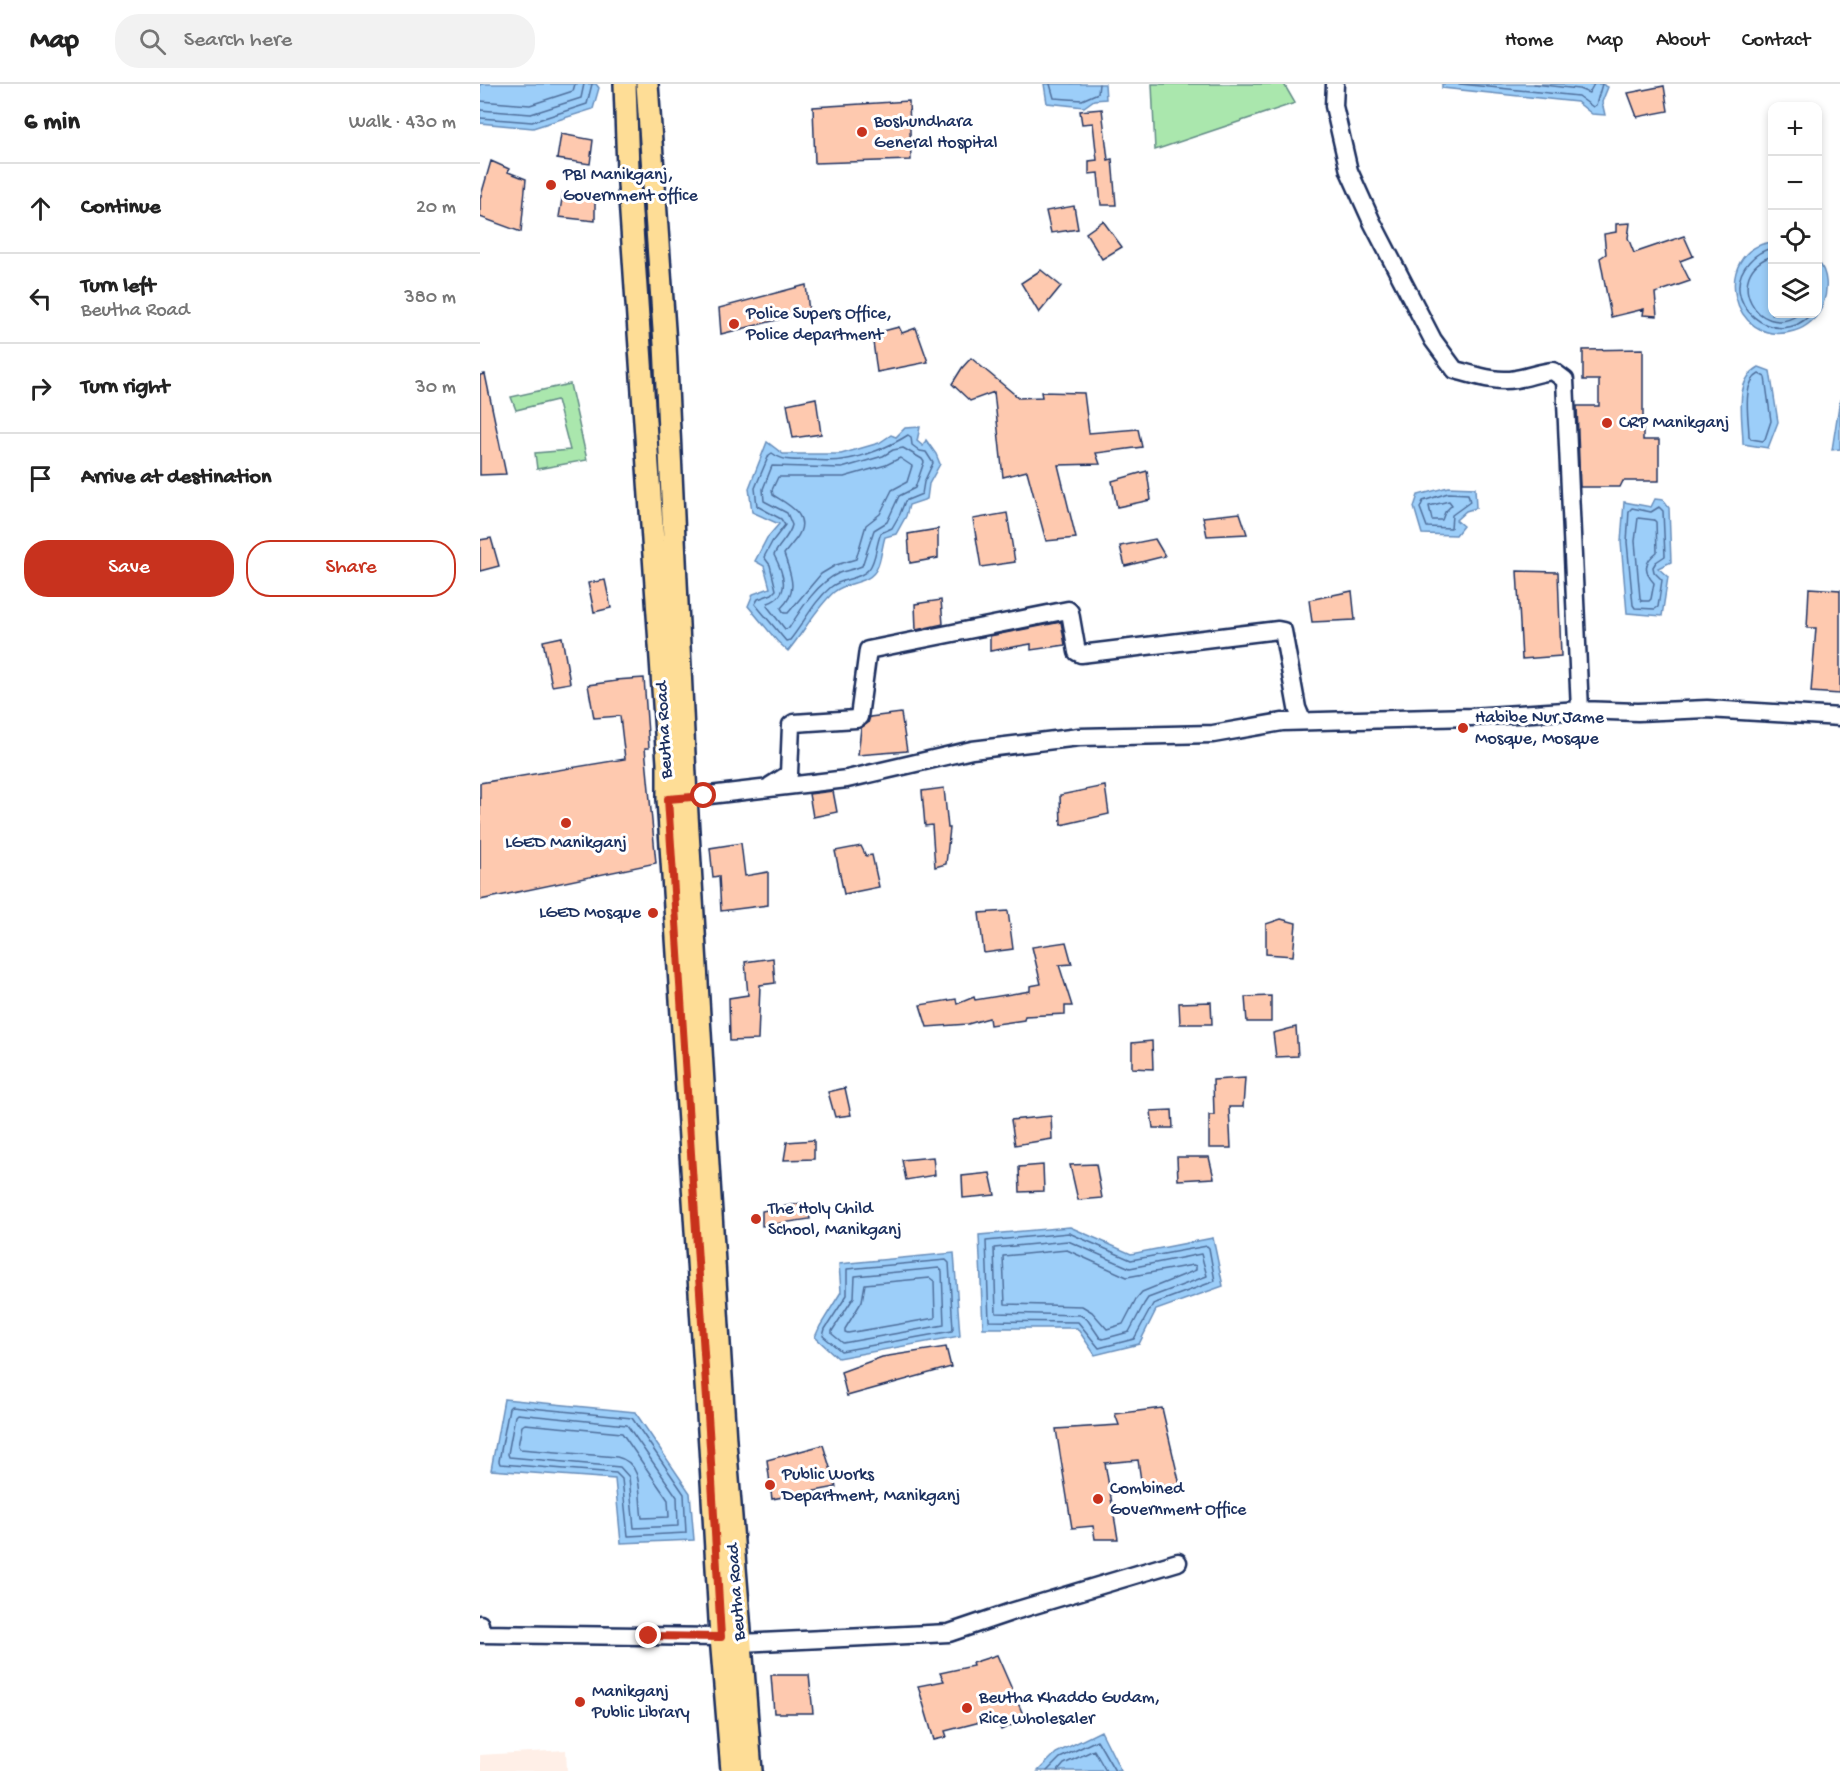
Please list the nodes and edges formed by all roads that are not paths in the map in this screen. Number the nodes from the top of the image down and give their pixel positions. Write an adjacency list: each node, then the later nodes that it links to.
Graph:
1 (625, 84): 4 (main road, Beutha Road)
2 (647, 84): 5 (main road, Beutha Road)
3 (1335, 84): 6 (street)
4 (641, 344): 5 (main road); 10 (main road, Beutha Road)
5 (664, 344): 10 (main road, Beutha Road)
6 (1580, 710): 7 (street); 8 (street)
7 (1840, 717)
8 (1302, 720): 9 (street); 9 (street)
9 (764, 789): 10 (street)
10 (677, 799): 13 (main road, Beutha Road)
11 (1178, 1562): 13 (street)
12 (480, 1624): 13 (street)
13 (731, 1640): 14 (main road, Beutha Road); 15 (main road, Beutha Road)
14 (732, 1771)
15 (751, 1771)

